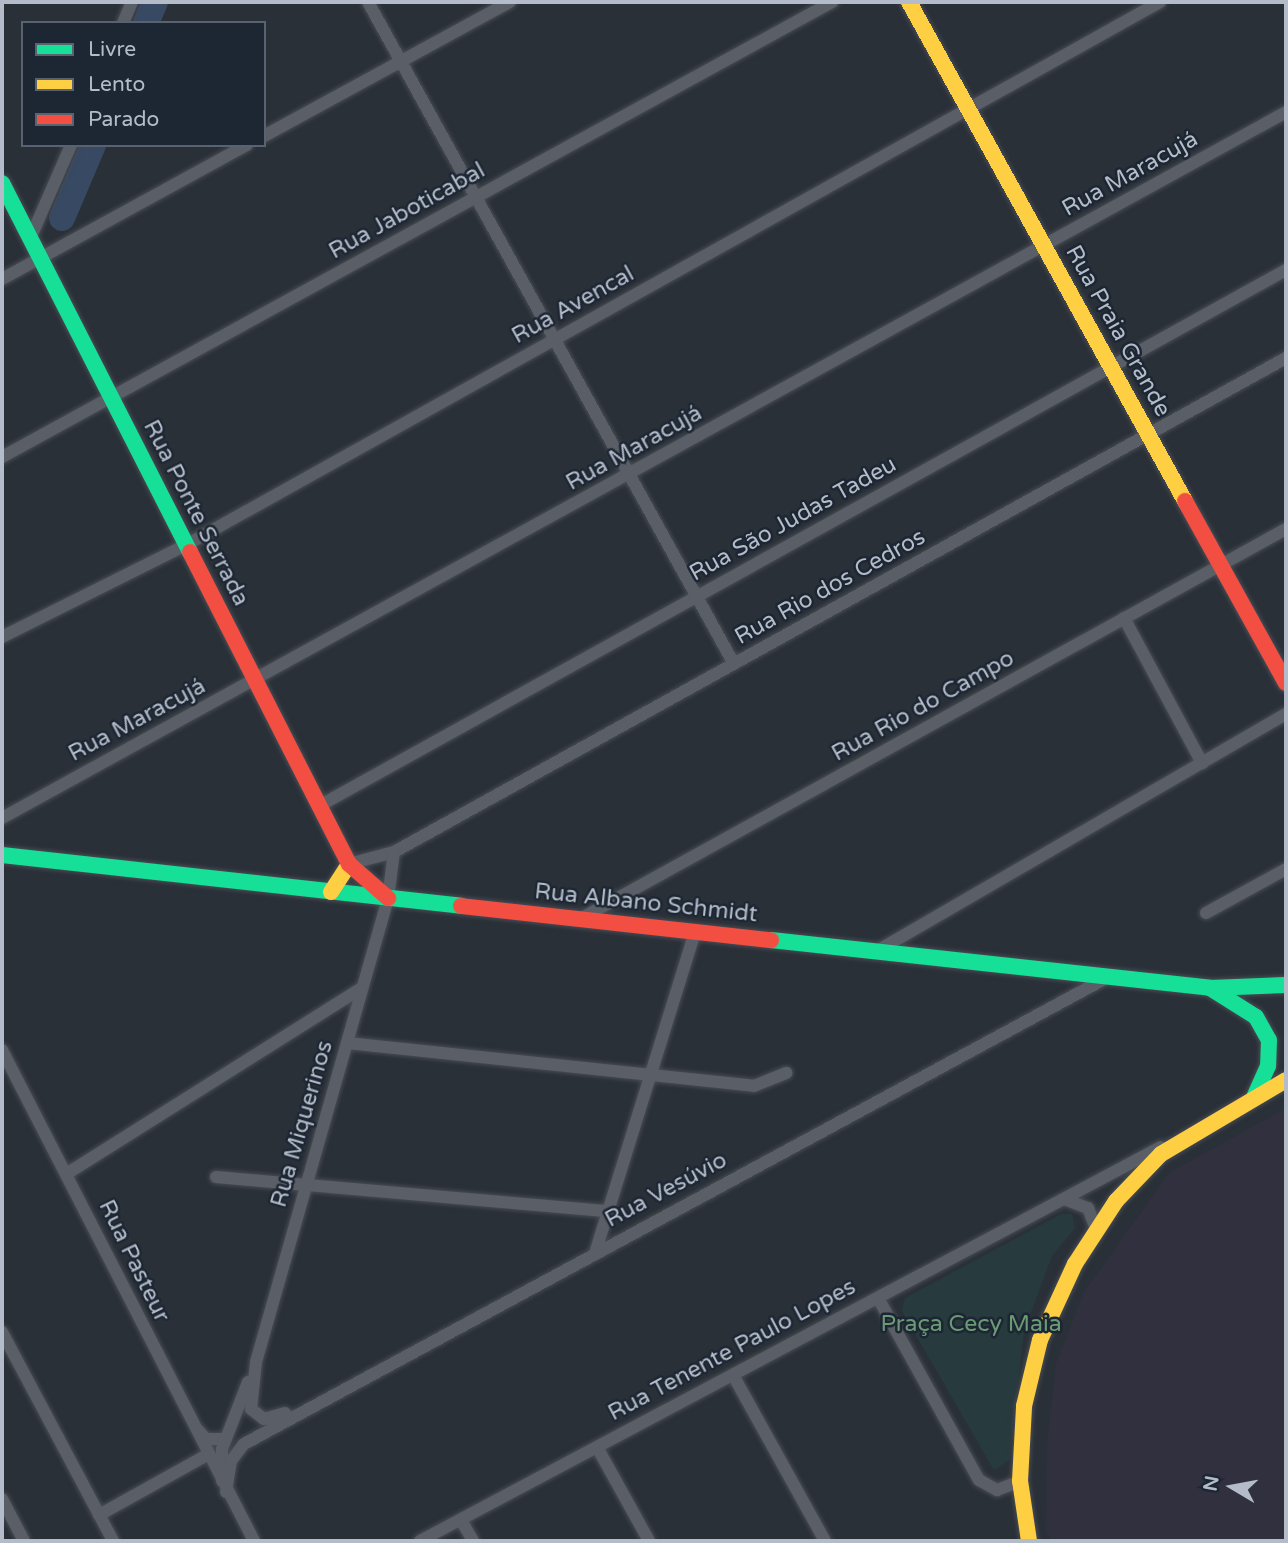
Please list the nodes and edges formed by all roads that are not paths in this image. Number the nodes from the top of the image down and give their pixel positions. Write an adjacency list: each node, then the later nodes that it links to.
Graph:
1 (132, 2): 7 (street)
2 (368, 2): 8 (street)
3 (510, 2): 8 (street)
4 (832, 2): 15 (street, Rua Jaboticabal)
5 (909, 2): 9 (main road, Rua Praia Grande)
6 (1160, 2): 9 (street, Rua Avencal)
7 (124, 21)
8 (401, 61): 11 (street); 15 (street)
9 (969, 109): 17 (main road, Rua Praia Grande); 21 (street, Rua Avencal)
10 (1286, 112): 17 (street, Rua Maracujá)
11 (266, 135)
12 (70, 147): 16 (street)
13 (243, 147): 18 (street)
14 (2, 183): 16 (main road, Rua Ponte Serrada)
15 (476, 197): 21 (street); 24 (street, Rua Jaboticabal)
16 (30, 239): 18 (main road, Rua Ponte Serrada)
17 (1044, 245): 23 (main road, Rua Praia Grande); 27 (street, Rua Maracujá)
18 (40, 258): 20 (street); 24 (main road, Rua Ponte Serrada)
19 (1286, 270): 23 (street, Rua São Judas Tadeu)
20 (2, 279)
21 (554, 340): 27 (street); 29 (street, Rua Avencal)
22 (1286, 358): 25 (street, Rua Rio dos Cedros)
23 (1111, 367): 25 (main road, Rua Praia Grande); 31 (street, Rua São Judas Tadeu)
24 (111, 397): 26 (street, Rua Jaboticabal); 29 (main road, Rua Ponte Serrada)
25 (1149, 434): 30 (main road, Rua Praia Grande); 34 (street, Rua Rio dos Cedros)
26 (2, 457)
27 (629, 475): 31 (street); 35 (street, Rua Maracujá)
28 (1286, 529): 30 (street, Rua Rio do Campo)
29 (186, 545): 33 (street, Rua Avencal); 35 (main road, Rua Ponte Serrada)
30 (1221, 565): 32 (street, Rua Rio do Campo); 36 (main road, Rua Praia Grande)
31 (697, 597): 34 (street); 39 (street, Rua São Judas Tadeu)
32 (1124, 618): 38 (street); 48 (street, Rua Rio do Campo)
33 (2, 637)
34 (734, 664): 41 (street, Rua Rio dos Cedros)
35 (256, 681): 39 (main road, Rua Ponte Serrada); 40 (street, Rua Maracujá)
36 (1286, 683)
37 (1286, 714): 38 (street)
38 (1202, 763): 50 (street)
39 (319, 806): 43 (main road, Rua Ponte Serrada)
40 (2, 818)
41 (394, 852): 43 (street, Rua Rio dos Cedros); 46 (street)
42 (2, 854): 45 (main road, Rua Albano Schmidt)
43 (349, 864): 45 (main road); 46 (main road, Rua Ponte Serrada)
44 (1286, 869): 47 (street)
45 (331, 892): 46 (main road, Rua Albano Schmidt)
46 (388, 898): 48 (main road, Rua Albano Schmidt); 53 (street, Rua Miquerinos)
47 (1206, 913)
48 (579, 919): 49 (main road, Rua Albano Schmidt)
49 (695, 932): 50 (main road, Rua Albano Schmidt); 58 (street)
50 (877, 951): 51 (main road, Rua Albano Schmidt)
51 (1109, 977): 54 (main road, Rua Albano Schmidt); 68 (street, Rua Vesúvio)
52 (1286, 985): 54 (main road, Rua Albano Schmidt)
53 (362, 988): 55 (street, Rua Miquerinos); 62 (street)
54 (1210, 988): 60 (main road)
55 (347, 1043): 58 (street); 64 (street, Rua Miquerinos)
56 (2, 1050): 62 (street, Rua Pasteur)
57 (787, 1073): 58 (street)
58 (651, 1075): 66 (street)
59 (1286, 1080): 60 (main road, Rua Tenente Paulo Lopes)
60 (1254, 1097): 61 (main road, Rua Tenente Paulo Lopes)
61 (1192, 1131): 65 (street, Rua Tenente Paulo Lopes); 67 (main road)
62 (68, 1172): 74 (street, Rua Pasteur)
63 (216, 1177): 64 (street)
64 (307, 1184): 66 (street); 71 (street, Rua Miquerinos)
65 (1065, 1199): 67 (street); 69 (street, Rua Tenente Paulo Lopes)
66 (608, 1211): 68 (street)
67 (1096, 1229): 78 (main road)
68 (596, 1250): 73 (street, Rua Vesúvio)
69 (878, 1298): 72 (street, Rua Tenente Paulo Lopes); 78 (street)
70 (2, 1332): 81 (street)
71 (256, 1362): 73 (street, Rua Miquerinos); 75 (street, Rua Miquerinos)
72 (733, 1375): 76 (street, Rua Tenente Paulo Lopes); 89 (street)
73 (315, 1402): 79 (street, Rua Vesúvio)
74 (187, 1418): 75 (street); 77 (street, Rua Pasteur)
75 (226, 1439): 79 (street, Rua Miquerinos)
76 (597, 1447): 82 (street, Rua Tenente Paulo Lopes); 88 (street)
77 (205, 1456): 79 (street, Rua Pasteur); 81 (street)
78 (1020, 1481): 90 (main road)
79 (224, 1489): 85 (street, Rua Pasteur)
80 (2, 1499): 83 (street)
81 (99, 1515): 84 (street)
82 (461, 1520): 86 (street, Rua Tenente Paulo Lopes); 87 (street)
83 (24, 1541)
84 (113, 1541)
85 (254, 1541)
86 (420, 1541)
87 (472, 1541)
88 (649, 1541)
89 (825, 1541)
90 (1029, 1541)

